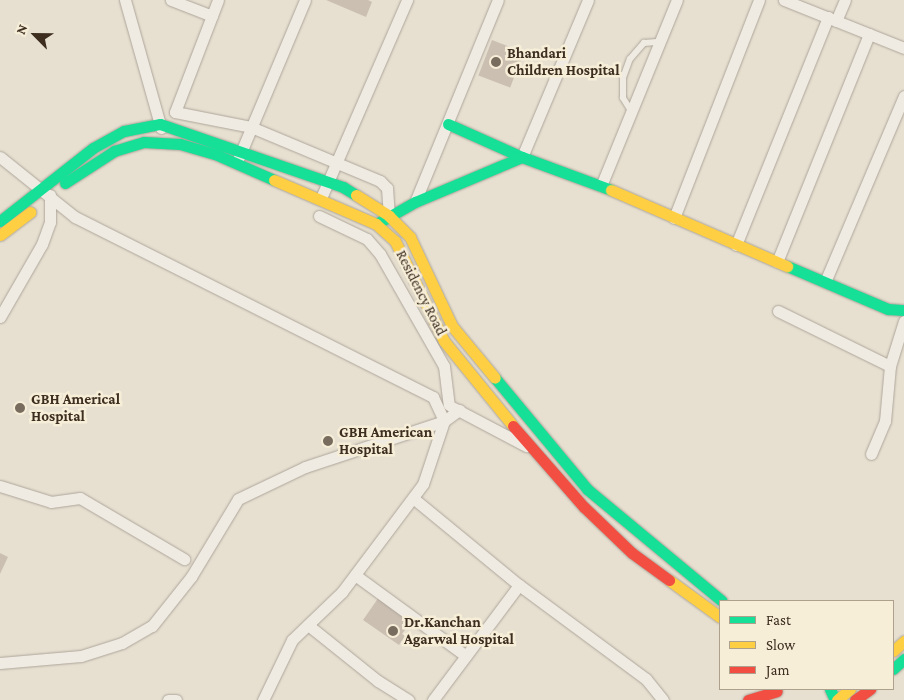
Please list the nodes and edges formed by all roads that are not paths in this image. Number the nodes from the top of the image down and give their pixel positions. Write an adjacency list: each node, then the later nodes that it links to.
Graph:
1 (125, 0): 19 (street)
2 (171, 0): 12 (street)
3 (218, 0): 12 (street)
4 (305, 0): 21 (street)
5 (407, 0): 27 (street)
6 (498, 0): 20 (street)
7 (588, 0): 25 (street)
8 (677, 0): 15 (street)
9 (759, 0): 35 (street)
10 (784, 0): 13 (street)
11 (845, 0): 13 (street)
12 (212, 16): 21 (street)
13 (832, 19): 14 (street); 39 (street)
14 (869, 34): 16 (street); 40 (street)
15 (661, 42): 18 (street); 18 (lane)
16 (904, 48)
17 (904, 96): 41 (street)
18 (632, 113): 29 (street)
19 (160, 124): 22 (street); 23 (main road); 30 (main road)
20 (448, 124): 25 (main road); 32 (street)
21 (252, 127): 23 (street); 27 (street)
22 (165, 143): 26 (main road, Residency Road); 30 (main road, Residency Road)
23 (242, 149): 26 (street); 28 (main road)
24 (0, 156): 30 (street)
25 (522, 157): 29 (main road); 32 (main road)
26 (236, 162): 31 (main road, Residency Road)
27 (337, 163): 28 (street); 34 (street)
28 (328, 182): 31 (street); 34 (main road)
29 (600, 186): 35 (main road)
30 (45, 191): 36 (main road); 38 (main road, Residency Road); 44 (street); 47 (street)
31 (322, 198): 37 (main road, Residency Road)
32 (414, 202): 34 (main road)
33 (318, 216): 48 (street)
34 (389, 216): 37 (main road); 50 (main road)
35 (674, 218): 39 (main road)
36 (0, 221)
37 (376, 224): 51 (main road, Residency Road)
38 (0, 235)
39 (736, 245): 40 (main road)
40 (777, 262): 41 (main road)
41 (825, 282): 42 (main road)
42 (904, 310)
43 (778, 311): 46 (street)
44 (0, 317)
45 (904, 321): 46 (street)
46 (890, 366): 52 (street)
47 (433, 397): 48 (street); 49 (street)
48 (454, 408): 49 (street); 51 (street)
49 (444, 421): 54 (street); 65 (street)
50 (550, 443): 51 (main road); 58 (main road)
51 (533, 450): 59 (main road, Residency Road)
52 (871, 454)
53 (0, 486): 55 (street)
54 (413, 498): 56 (street); 57 (street)
55 (184, 559)
56 (355, 575): 60 (street); 63 (street)
57 (519, 585): 63 (street); 75 (street)
58 (721, 600)
59 (719, 616)
60 (308, 625): 72 (street); 73 (street)
61 (904, 641): 62 (main road)
62 (894, 650)
63 (466, 656): 74 (street)
64 (904, 659): 66 (main road)
65 (2, 667)
66 (894, 668)
67 (849, 690): 77 (main road)
68 (869, 690): 78 (main road)
69 (779, 693): 76 (main road)
70 (168, 700): 71 (street)
71 (176, 700)
72 (263, 700)
73 (408, 700)
74 (433, 700)
75 (663, 700)
76 (748, 700)
77 (836, 700)
78 (855, 700)

